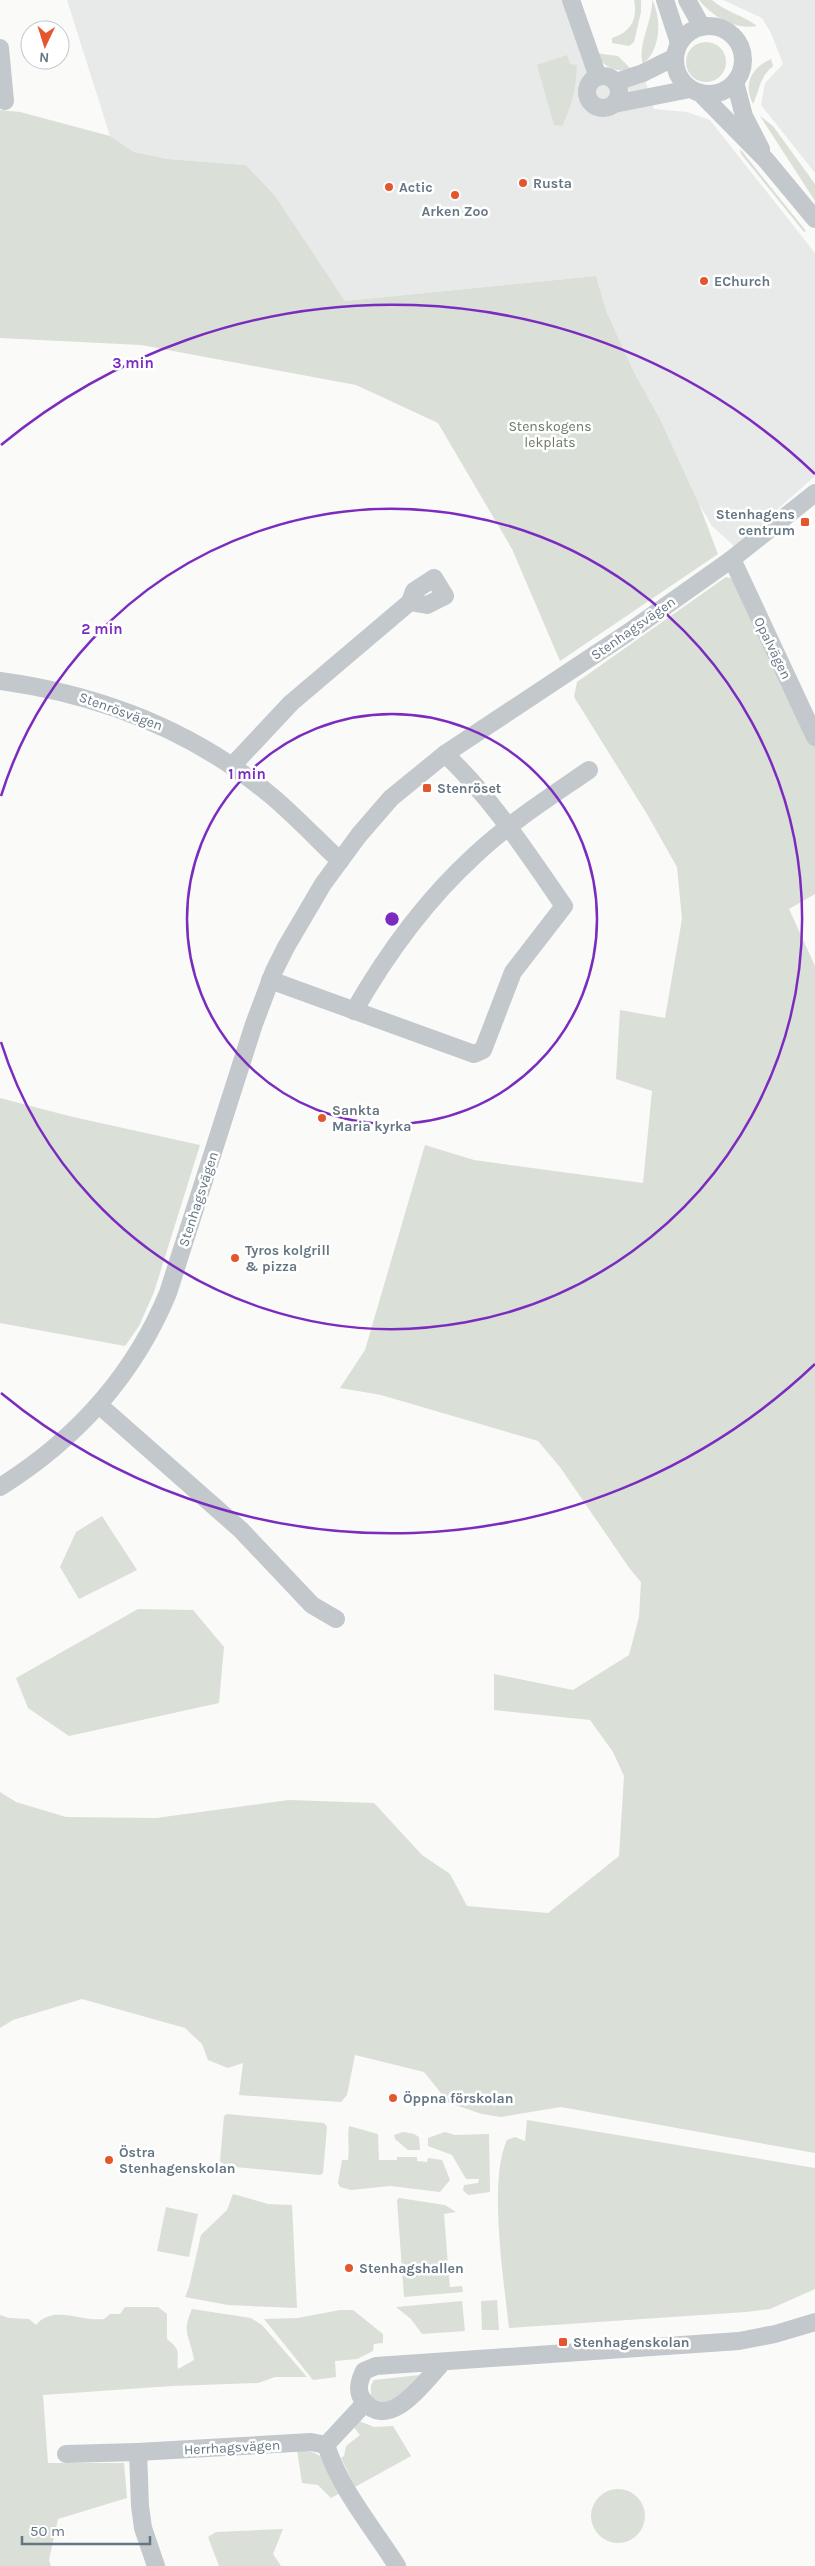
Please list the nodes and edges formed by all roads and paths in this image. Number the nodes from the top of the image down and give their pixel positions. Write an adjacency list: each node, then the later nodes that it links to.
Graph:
1 (571, 0): 7 (street)
2 (665, 0): 6 (street)
3 (687, 0): 4 (street)
4 (702, 28): 6 (street); 9 (street)
5 (0, 48): 11 (street)
6 (677, 50): 8 (street); 10 (street)
7 (598, 76): 8 (street); 12 (street)
8 (616, 82): 12 (street)
9 (735, 82): 10 (street); 13 (street)
10 (695, 91): 12 (street); 13 (street)
11 (5, 101)
12 (614, 104)
13 (766, 160): 14 (street)
14 (815, 219)
15 (815, 493): 16 (street, Stenhagsvägen)
16 (732, 559): 19 (street, Opalvägen); 20 (street, Stenhagsvägen)
17 (410, 602): 21 (street)
18 (0, 681): 21 (street, Stenrösvägen)
19 (815, 737)
20 (445, 754): 23 (street); 24 (street, Stenhagsvägen)
21 (232, 766): 24 (street, Stenrösvägen)
22 (589, 770): 23 (street)
23 (508, 827): 26 (street); 26 (street)
24 (340, 861): 25 (street, Stenhagsvägen)
25 (270, 980): 26 (street); 27 (street, Stenhagsvägen)
26 (354, 1011)
27 (99, 1405): 28 (street, Stenhagsvägen); 29 (street)
28 (0, 1487)
29 (336, 1620)
30 (815, 2322): 31 (street)
31 (442, 2363): 32 (street); 32 (street)
32 (365, 2403): 33 (street)
33 (326, 2445): 34 (street, Herrhagsvägen); 37 (street)
34 (138, 2452): 35 (street, Herrhagsvägen); 36 (street)
35 (66, 2454)
36 (156, 2566)
37 (397, 2566)

